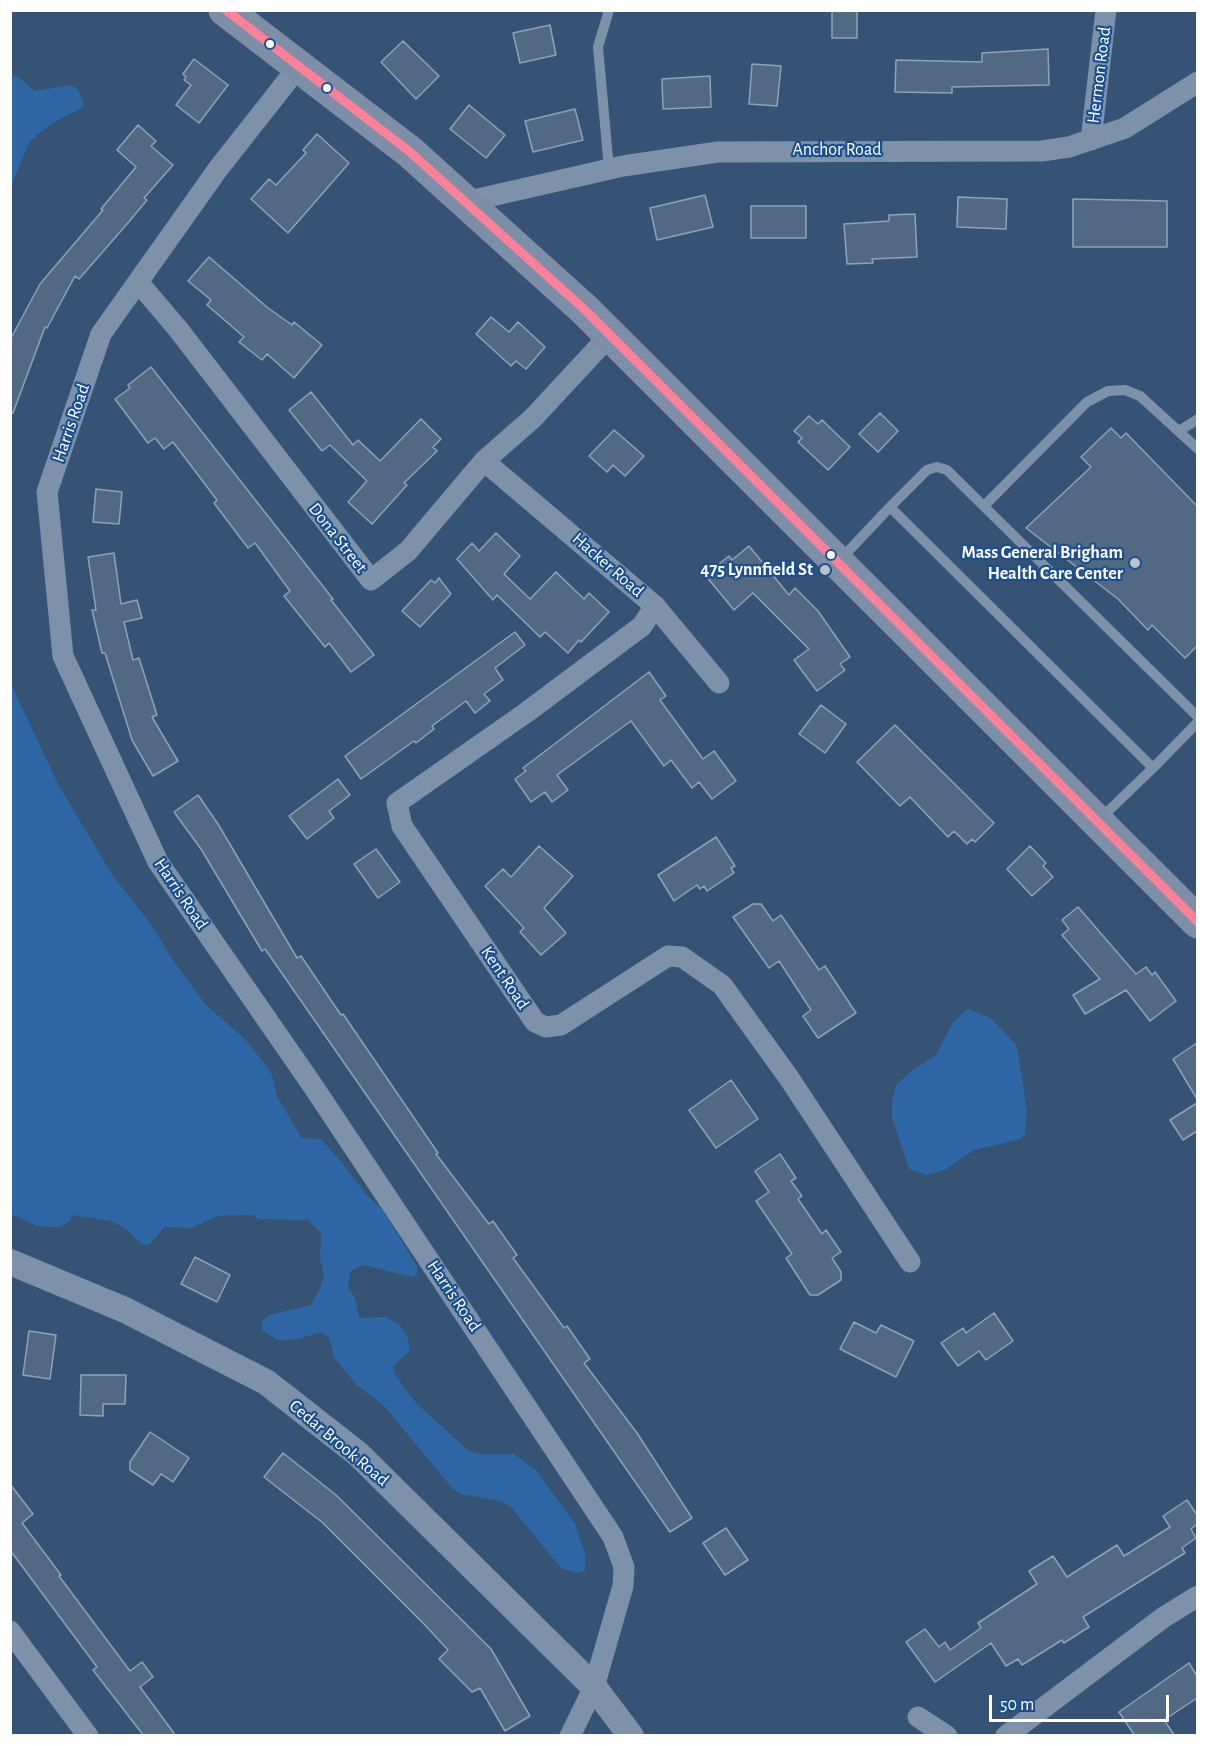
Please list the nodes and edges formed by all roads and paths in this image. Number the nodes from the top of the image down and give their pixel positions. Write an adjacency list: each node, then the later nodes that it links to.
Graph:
1 (225, 10): 4 (main road)
2 (609, 10): 7 (lane)
3 (1106, 10): 6 (street, Hermon Road)
4 (299, 66): 8 (main road); 9 (street, Harris Road)
5 (1197, 82): 6 (street, Anchor Road)
6 (1091, 140): 7 (street, Anchor Road)
7 (609, 169): 8 (street, Anchor Road)
8 (465, 202): 10 (main road)
9 (138, 282): 14 (street, Dona Street); 28 (street, Harris Road)
10 (610, 335): 14 (street, Dona Street); 17 (main road)
11 (1197, 419): 12 (lane)
12 (1179, 431): 13 (lane); 15 (lane)
13 (1197, 449)
14 (484, 461): 18 (street, Hacker Road)
15 (984, 506): 16 (lane); 20 (lane)
16 (890, 507): 17 (lane); 21 (lane)
17 (838, 563): 22 (main road)
18 (655, 606): 19 (street, Hacker Road); 25 (street, Kent Road)
19 (719, 683)
20 (1197, 719): 21 (lane)
21 (1153, 768): 22 (lane)
22 (1097, 822): 23 (main road)
23 (1197, 922)
24 (10, 1262): 28 (street, Cedar Brook Road)
25 (910, 1262)
26 (1197, 1596): 34 (street)
27 (10, 1631): 30 (street)
28 (594, 1687): 31 (street, Harris Road); 32 (street, Cedar Brook Road)
29 (918, 1716): 33 (street)
30 (88, 1736)
31 (570, 1736)
32 (631, 1736)
33 (947, 1736)
34 (1006, 1736)

